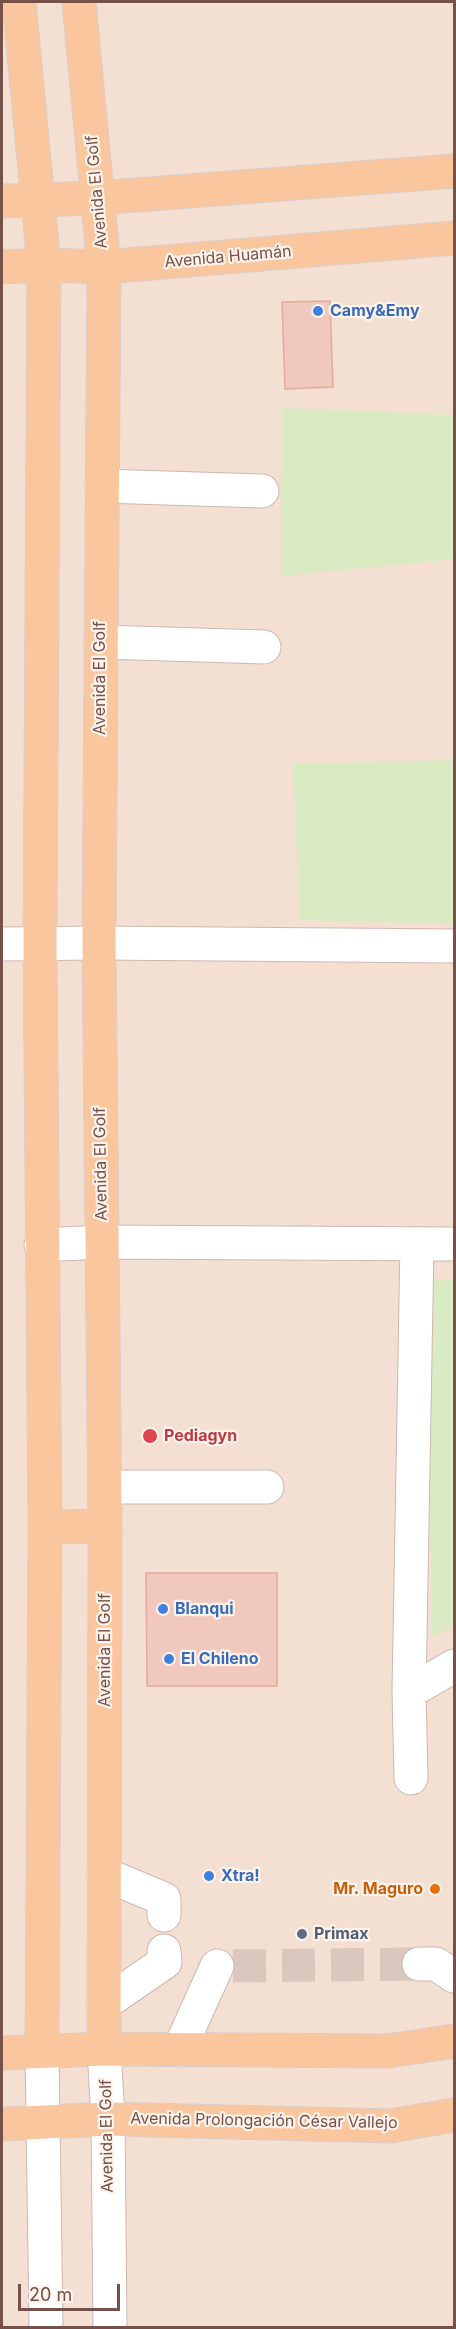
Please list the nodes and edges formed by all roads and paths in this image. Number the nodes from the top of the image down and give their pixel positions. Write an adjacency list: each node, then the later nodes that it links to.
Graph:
1 (19, 2): 5 (main road)
2 (79, 2): 4 (main road, Avenida El Golf)
3 (454, 171): 4 (main road)
4 (97, 198): 5 (main road); 10 (main road, Avenida El Golf)
5 (36, 199): 6 (main road); 8 (main road)
6 (2, 201)
7 (454, 238): 10 (main road, Avenida Huamán)
8 (44, 265): 9 (main road, Avenida Huamán); 10 (main road, Avenida Huamán); 16 (main road)
9 (2, 267)
10 (104, 267): 11 (main road, Avenida El Golf)
11 (102, 486): 12 (street); 13 (main road, Avenida El Golf)
12 (261, 491)
13 (100, 642): 14 (street); 15 (main road, Avenida El Golf)
14 (264, 647)
15 (99, 943): 16 (street); 18 (street); 19 (main road, Avenida El Golf)
16 (40, 944): 17 (street); 22 (main road)
17 (2, 945)
18 (454, 946)
19 (102, 1242): 20 (street); 22 (street); 23 (main road, Avenida El Golf)
20 (417, 1244): 21 (street); 28 (street)
21 (454, 1244)
22 (41, 1245): 26 (main road)
23 (105, 1486): 24 (street); 25 (main road, Avenida El Golf)
24 (267, 1487)
25 (105, 1526): 26 (main road); 30 (main road, Avenida El Golf)
26 (45, 1527): 37 (main road)
27 (454, 1666): 28 (street)
28 (410, 1692): 29 (street)
29 (411, 1778)
30 (104, 1874): 31 (street); 34 (main road, Avenida El Golf)
31 (164, 1915)
32 (419, 1964): 33 (street)
33 (454, 1976)
34 (104, 2004): 36 (main road, Avenida El Golf); 38 (street)
35 (454, 2041): 38 (main road)
36 (104, 2049): 37 (main road); 38 (main road); 41 (street, Avenida El Golf)
37 (42, 2050): 39 (main road); 42 (street)
38 (179, 2050)
39 (2, 2053)
40 (454, 2115): 41 (main road, Avenida Prolongación César Vallejo)
41 (108, 2119): 42 (main road, Avenida Prolongación César Vallejo); 45 (street, Avenida El Golf)
42 (44, 2121): 43 (main road, Avenida Prolongación César Vallejo); 44 (street)
43 (2, 2124)
44 (46, 2328)
45 (110, 2328)

